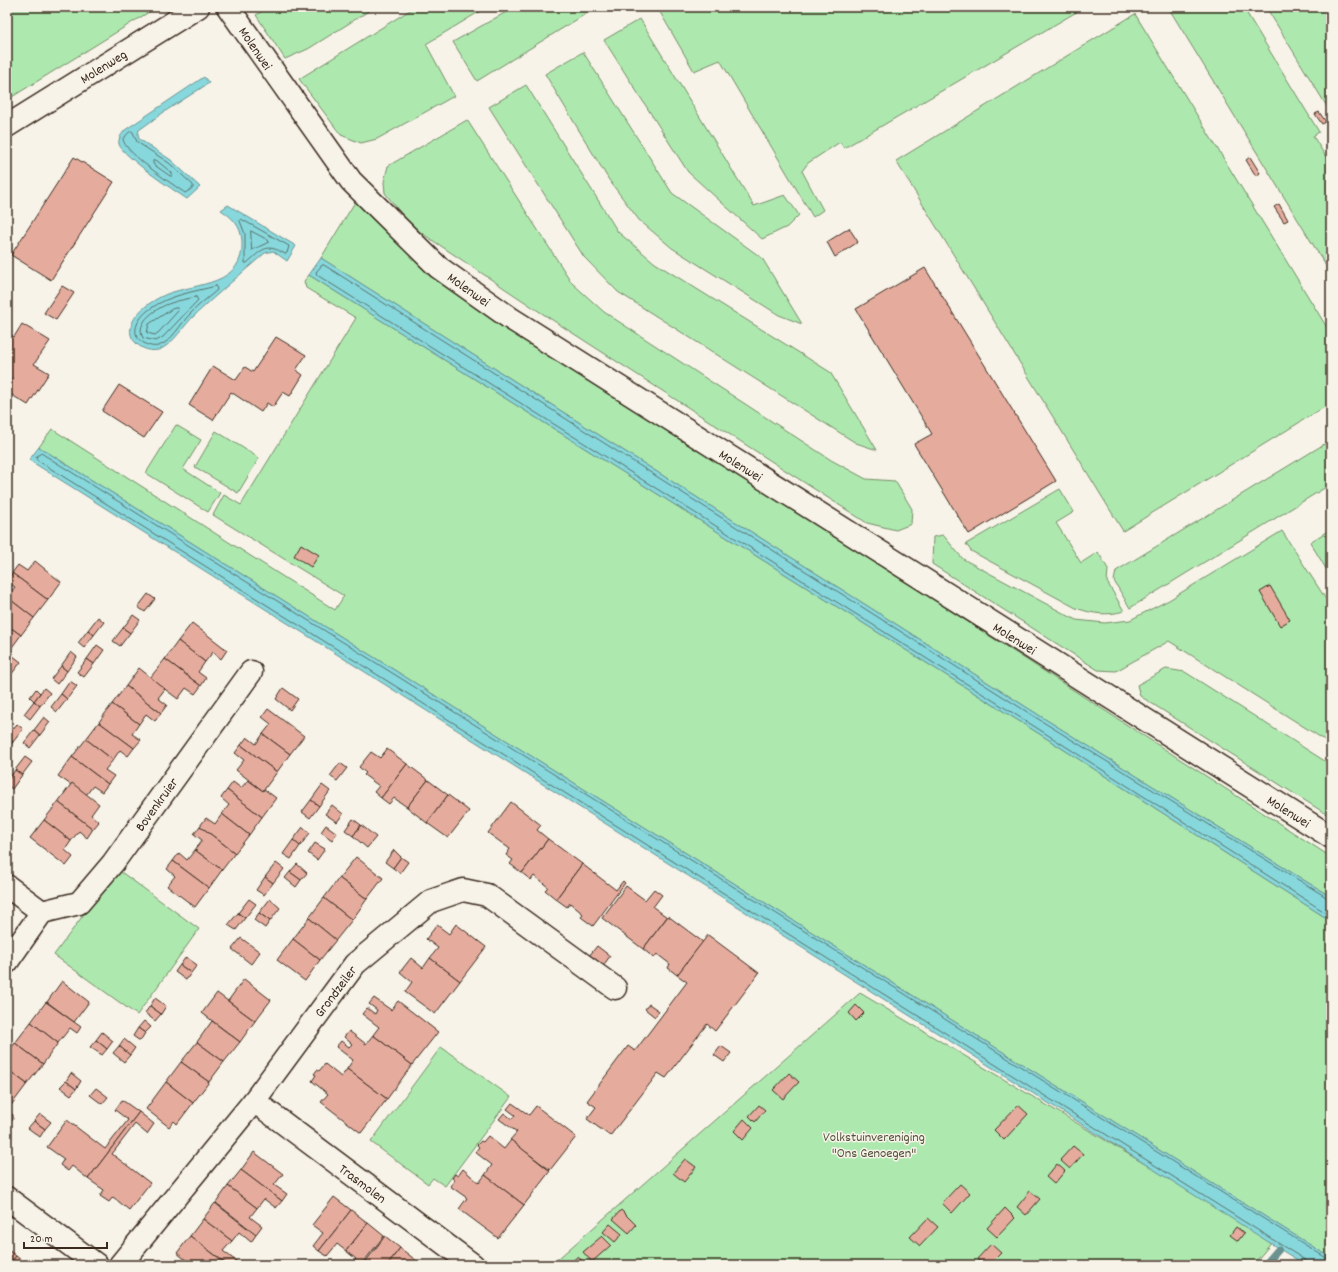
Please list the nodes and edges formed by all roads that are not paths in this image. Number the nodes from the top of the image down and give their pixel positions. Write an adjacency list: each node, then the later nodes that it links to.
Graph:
1 (198, 7): 3 (street, Molenweg)
2 (228, 7): 5 (street, Molenwei)
3 (7, 126)
4 (251, 672): 7 (street, Bovenkruier)
5 (1331, 837)
6 (7, 886): 7 (street)
7 (42, 912): 8 (street)
8 (7, 962)
9 (615, 988): 10 (street, Grondzeiler)
10 (254, 1101): 13 (street, Grondzeiler); 14 (street, Trasmolen)
11 (7, 1198): 12 (street)
12 (97, 1265)
13 (120, 1265)
14 (473, 1265)

